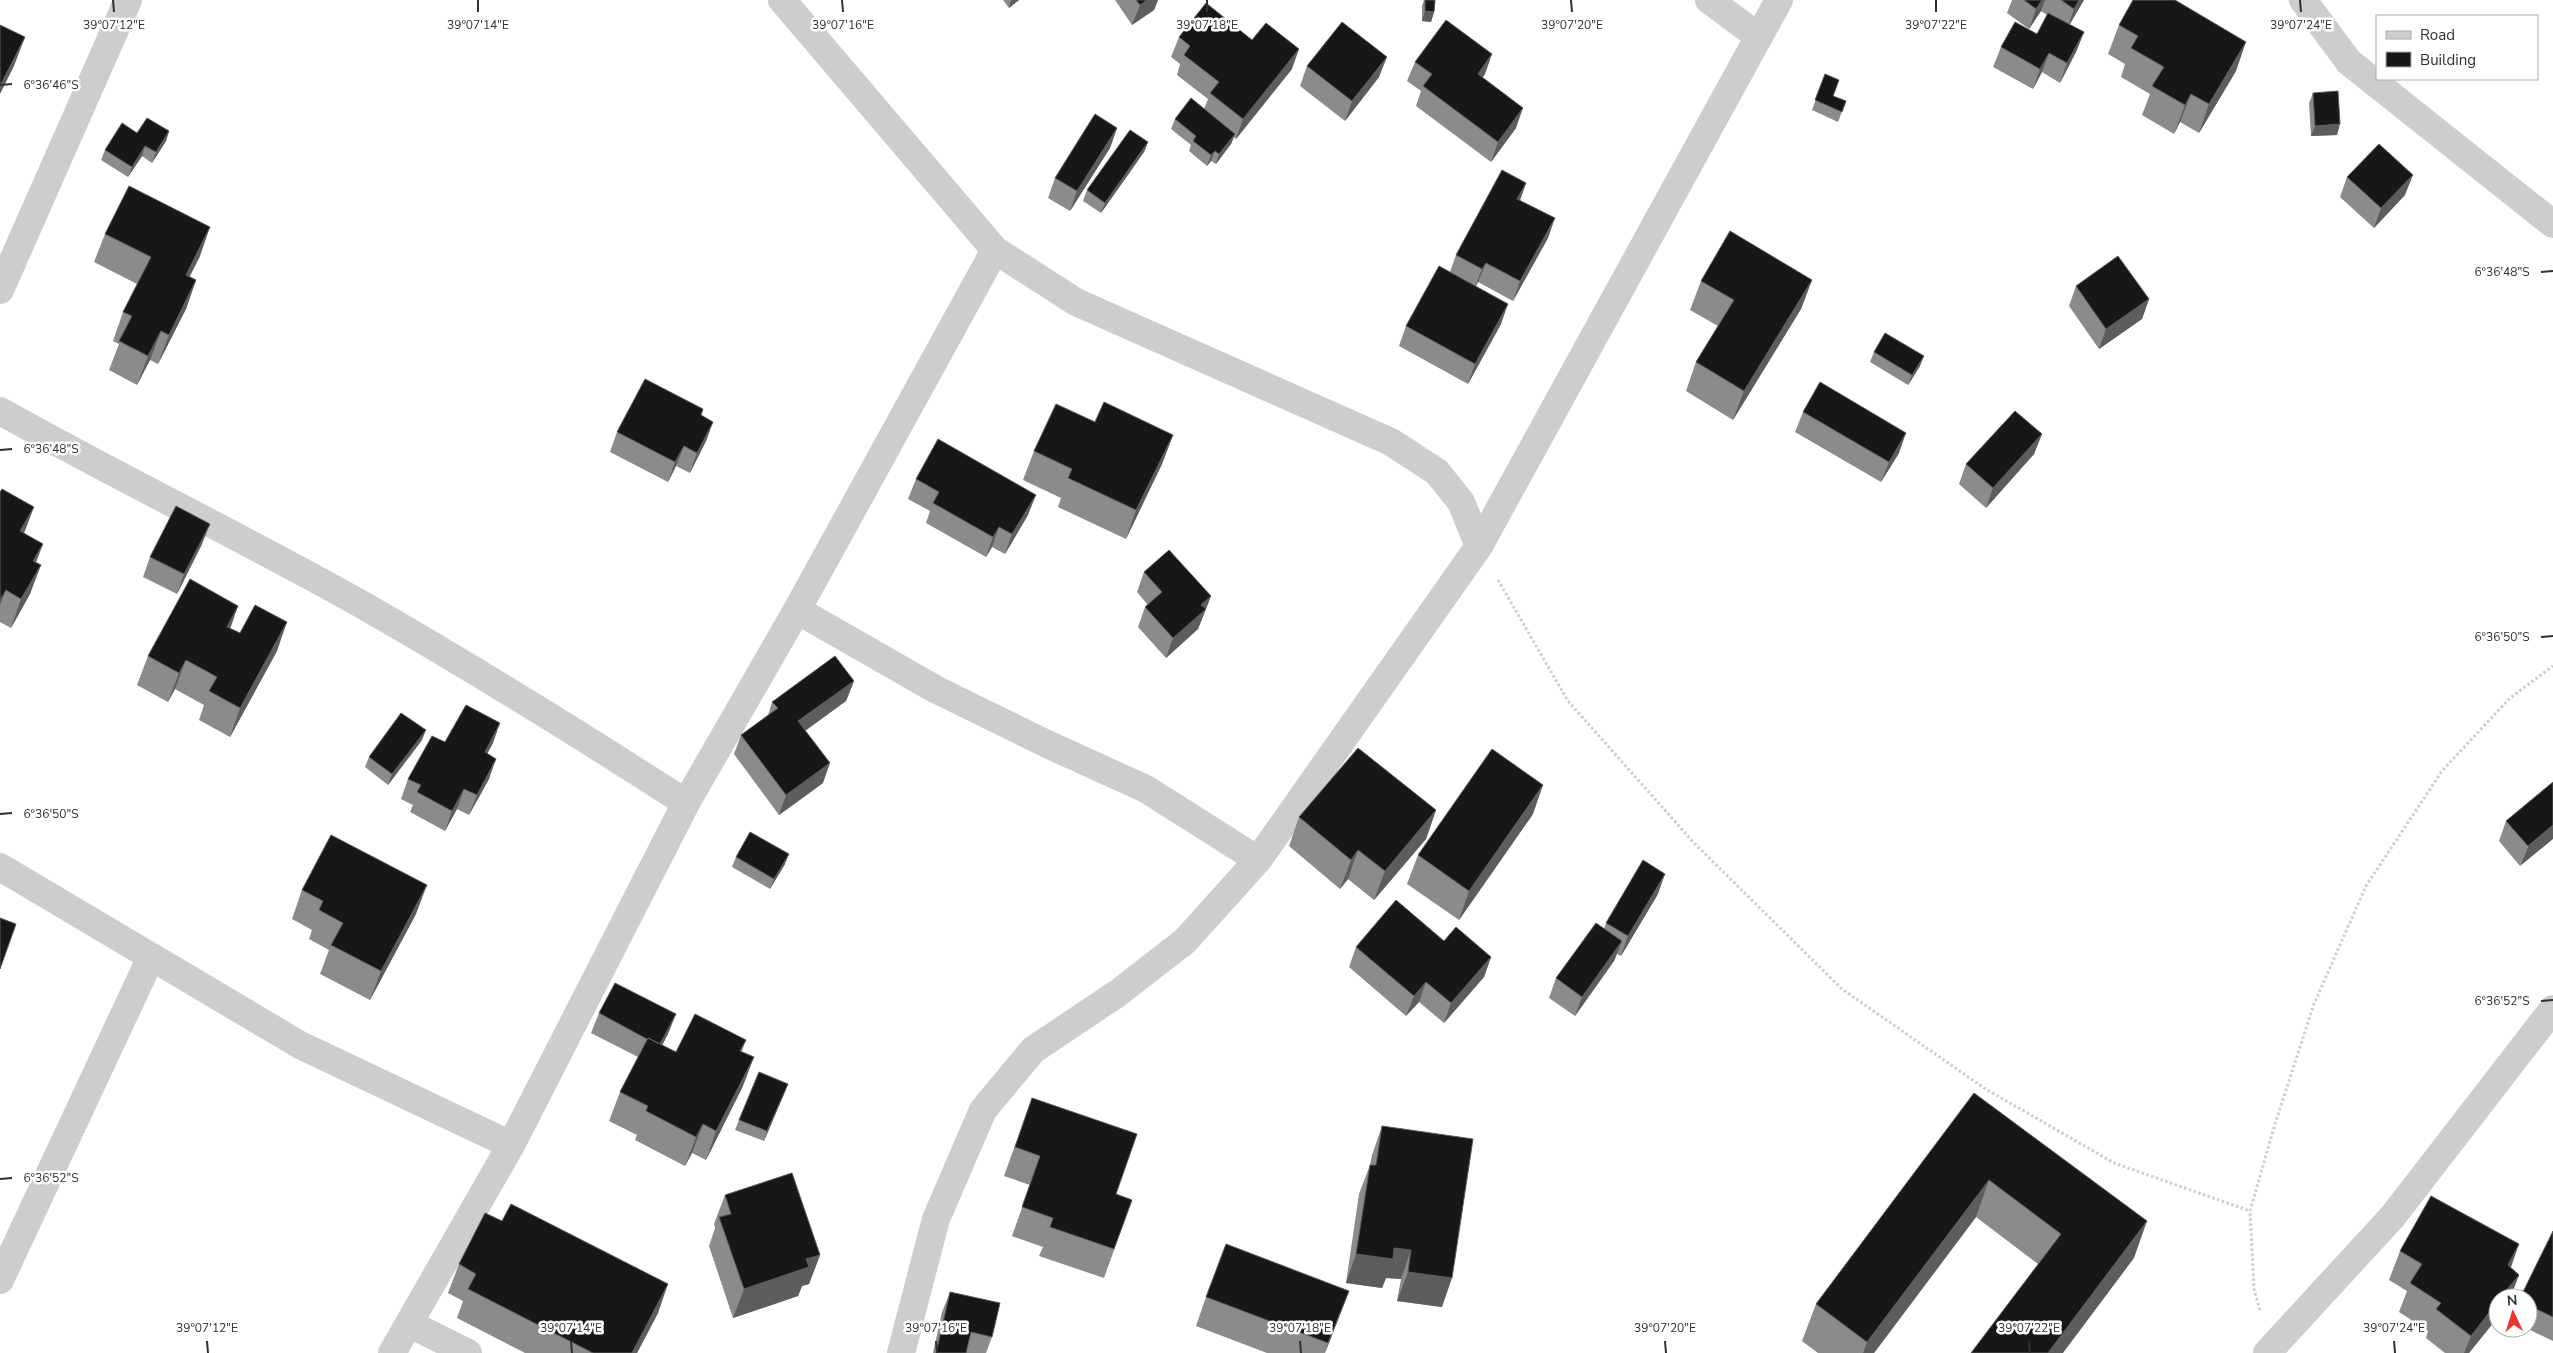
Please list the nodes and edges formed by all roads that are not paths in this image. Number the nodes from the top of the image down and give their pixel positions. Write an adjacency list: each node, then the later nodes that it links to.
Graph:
1 (128, 0): 9 (street)
2 (782, 0): 8 (street)
3 (1709, 0): 6 (street)
4 (1779, 0): 6 (street)
5 (2303, 0): 7 (street)
6 (1758, 37): 11 (street)
7 (2553, 224)
8 (995, 250): 11 (street); 12 (street)
9 (0, 290)
10 (0, 411): 13 (street)
11 (1478, 546): 14 (street)
12 (797, 610): 13 (street); 14 (street)
13 (686, 803): 18 (street)
14 (1258, 860): 24 (street)
15 (0, 868): 16 (street)
16 (151, 957): 18 (street); 19 (street)
17 (2553, 1009): 21 (street)
18 (511, 1145): 20 (street)
19 (0, 1280)
20 (410, 1324): 22 (street); 23 (street)
21 (2269, 1351)
22 (392, 1353)
23 (468, 1353)
24 (901, 1353)

